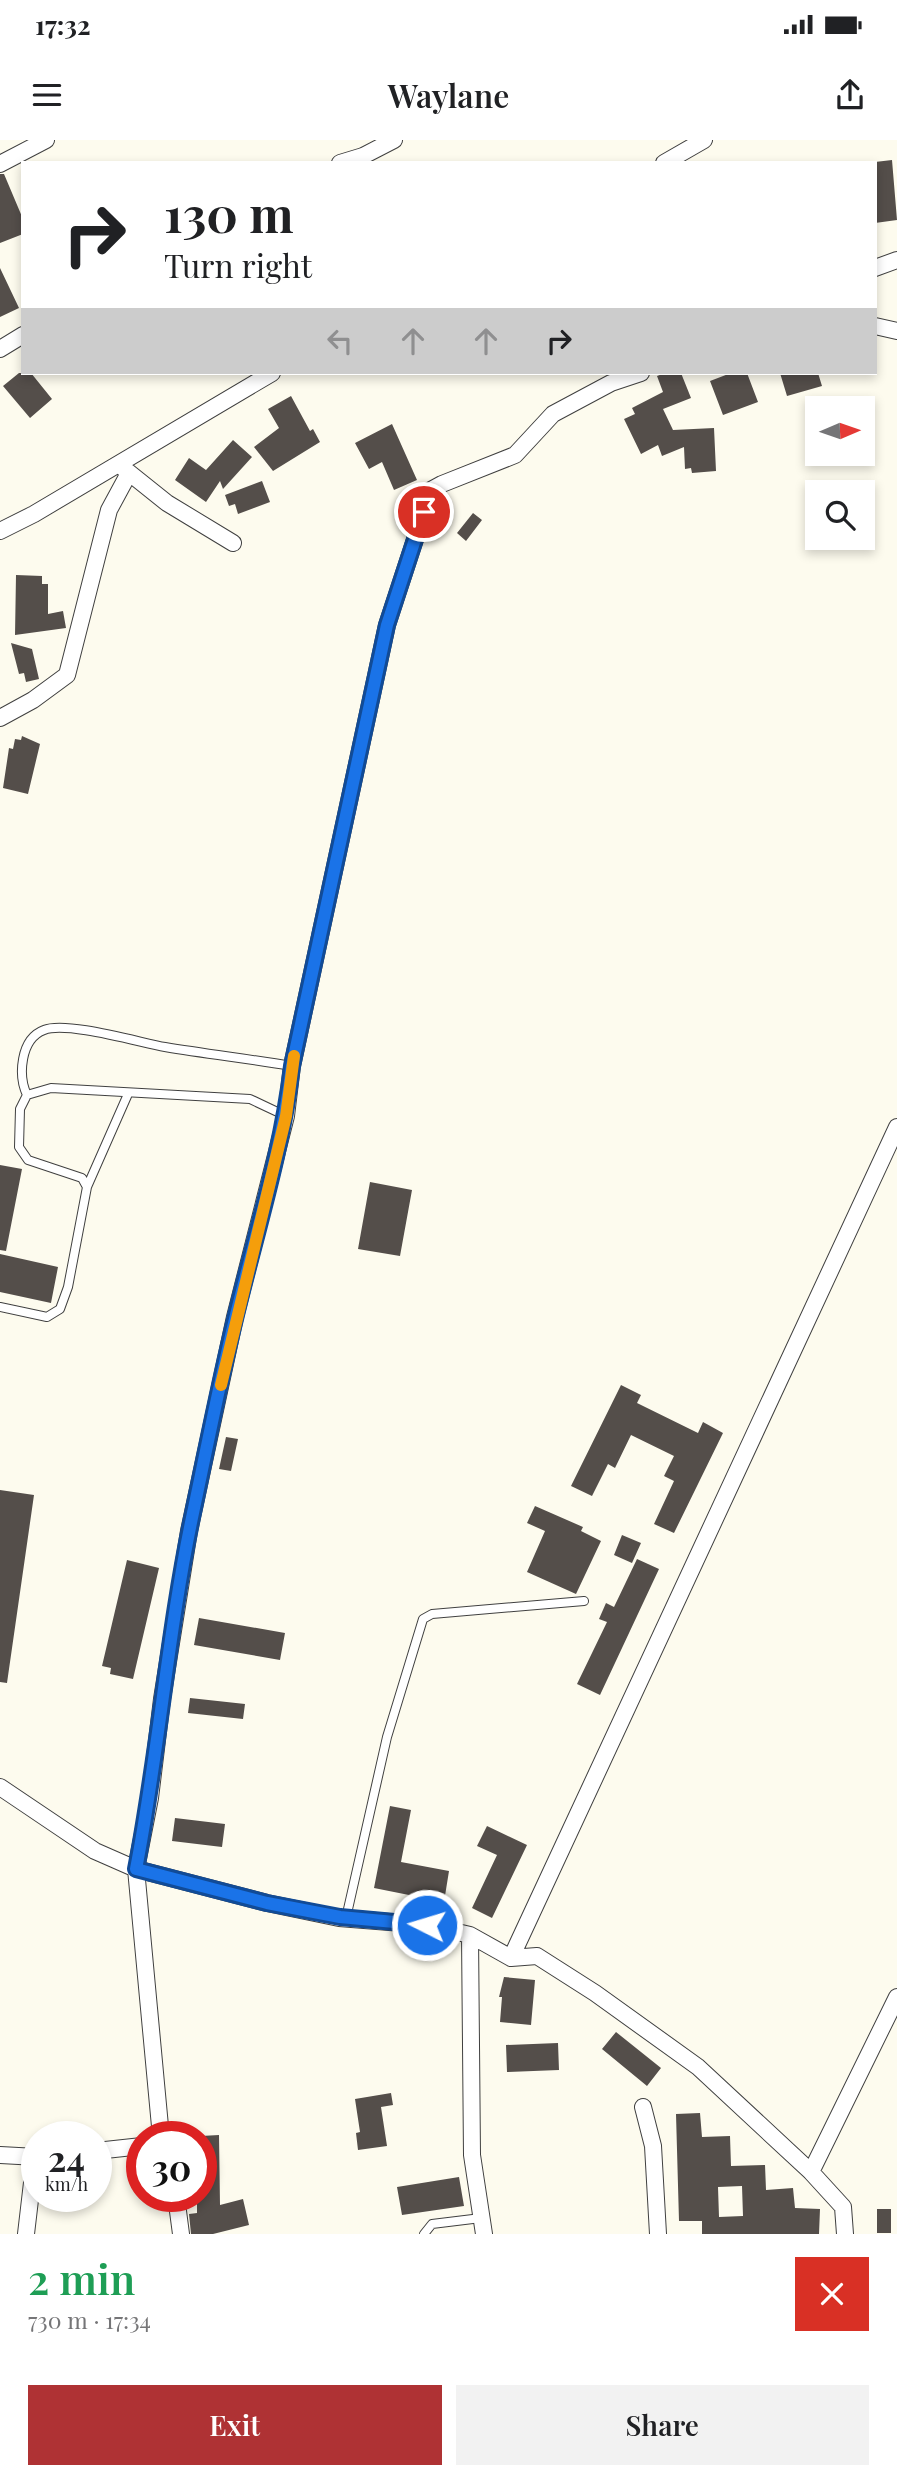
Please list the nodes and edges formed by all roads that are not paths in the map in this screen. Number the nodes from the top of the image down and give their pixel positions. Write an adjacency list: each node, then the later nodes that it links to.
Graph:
1 (46, 140): 6 (street)
2 (394, 140): 4 (street)
3 (704, 140): 5 (street)
4 (347, 161)
5 (667, 161)
6 (0, 164)
7 (897, 260): 8 (street)
8 (877, 267)
9 (877, 326): 10 (street)
10 (897, 331)
11 (21, 336): 12 (street)
12 (0, 349)
13 (269, 375): 15 (street)
14 (635, 375): 19 (street)
15 (123, 468): 16 (street); 17 (street); 18 (street)
16 (0, 531)
17 (233, 543)
18 (0, 718)
19 (292, 1066): 21 (lane); 22 (street)
20 (128, 1094): 21 (lane); 22 (lane); 24 (lane)
21 (27, 1095): 24 (lane)
22 (286, 1116): 28 (street)
23 (897, 1127): 31 (street)
24 (87, 1187): 25 (lane)
25 (0, 1307)
26 (584, 1601): 29 (lane)
27 (0, 1787): 28 (street)
28 (136, 1869): 29 (street); 34 (street)
29 (346, 1918): 30 (street)
30 (470, 1935): 31 (street); 40 (street)
31 (511, 1958): 37 (street)
32 (897, 1997): 37 (street)
33 (643, 2107): 44 (street)
34 (160, 2121)
35 (0, 2155): 36 (street)
36 (21, 2156)
37 (811, 2172): 45 (street)
38 (29, 2212): 41 (street)
39 (178, 2212): 42 (street)
40 (482, 2226): 43 (lane)
41 (26, 2234)
42 (181, 2234)
43 (424, 2234)
44 (658, 2234)
45 (845, 2234)

